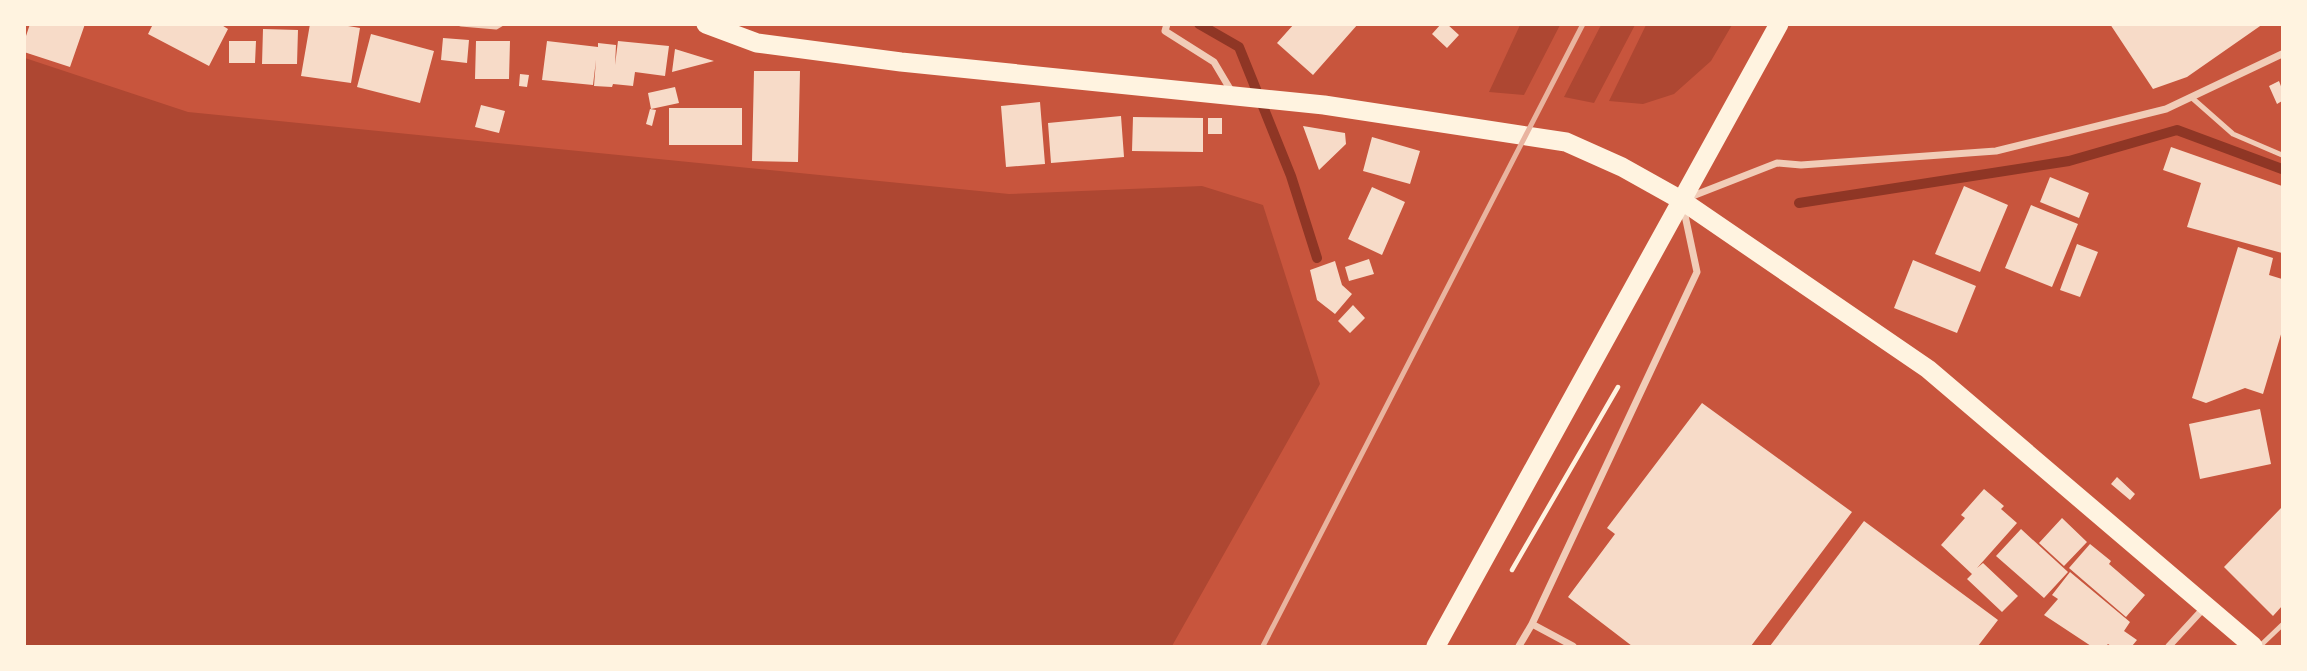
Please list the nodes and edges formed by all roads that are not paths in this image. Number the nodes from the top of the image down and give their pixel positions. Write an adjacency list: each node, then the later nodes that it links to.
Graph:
1 (461, 24): 2 (lane)
2 (501, 24)
3 (706, 24): 7 (highway)
4 (1779, 24): 10 (highway)
5 (1166, 28): 7 (street)
6 (2283, 54): 8 (street)
7 (1235, 97): 10 (highway)
8 (2191, 97): 9 (lane); 10 (street)
9 (2283, 155)
10 (1681, 200): 11 (highway); 12 (street); 14 (highway)
11 (2206, 606): 17 (street); 18 (highway)
12 (1532, 624): 15 (street); 16 (street)
13 (2283, 625): 19 (lane)
14 (1436, 646)
15 (1519, 646)
16 (1573, 646)
17 (2169, 646)
18 (2253, 646)
19 (2260, 646)

